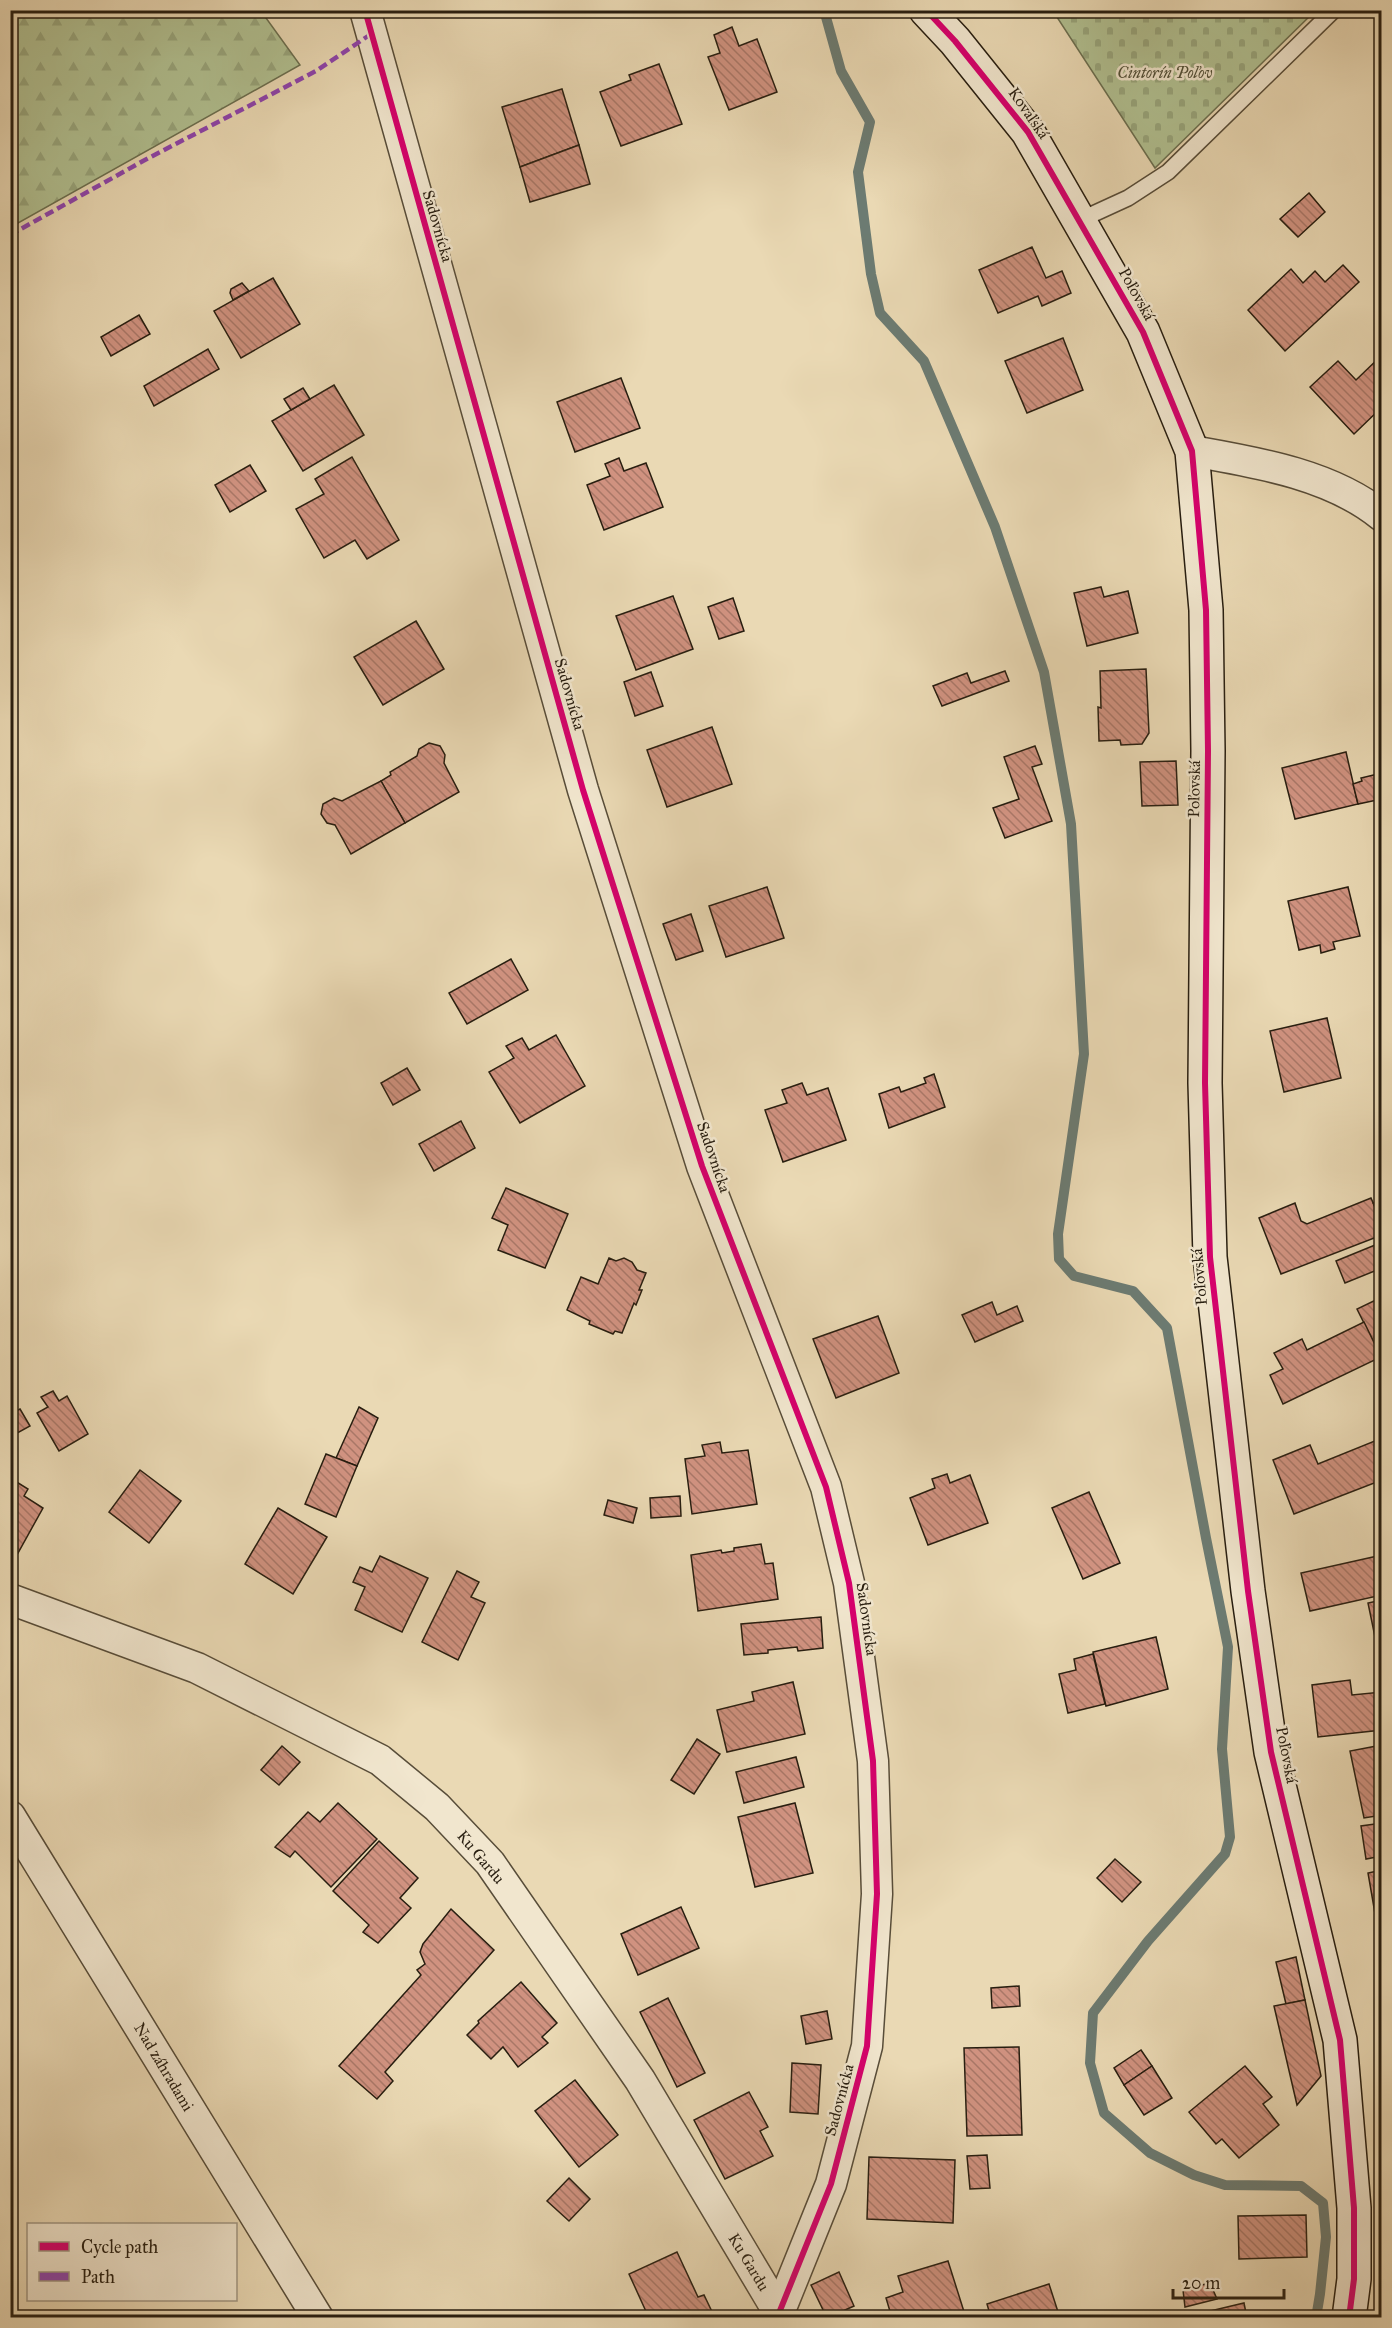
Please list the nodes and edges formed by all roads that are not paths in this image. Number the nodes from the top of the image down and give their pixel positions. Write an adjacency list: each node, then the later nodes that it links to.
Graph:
1 (365, 10): 9 (street, Sadovnícka)
2 (926, 10): 4 (street, Kovaľská)
3 (1335, 10): 4 (lane)
4 (1087, 232): 5 (street, Poľovská)
5 (1191, 451): 6 (street); 11 (street, Poľovská)
6 (1382, 516)
7 (10, 1599): 9 (street, Ku Gardu)
8 (10, 1816): 10 (street, Nad záhradami)
9 (779, 2315)
10 (318, 2318)
11 (1349, 2318)

